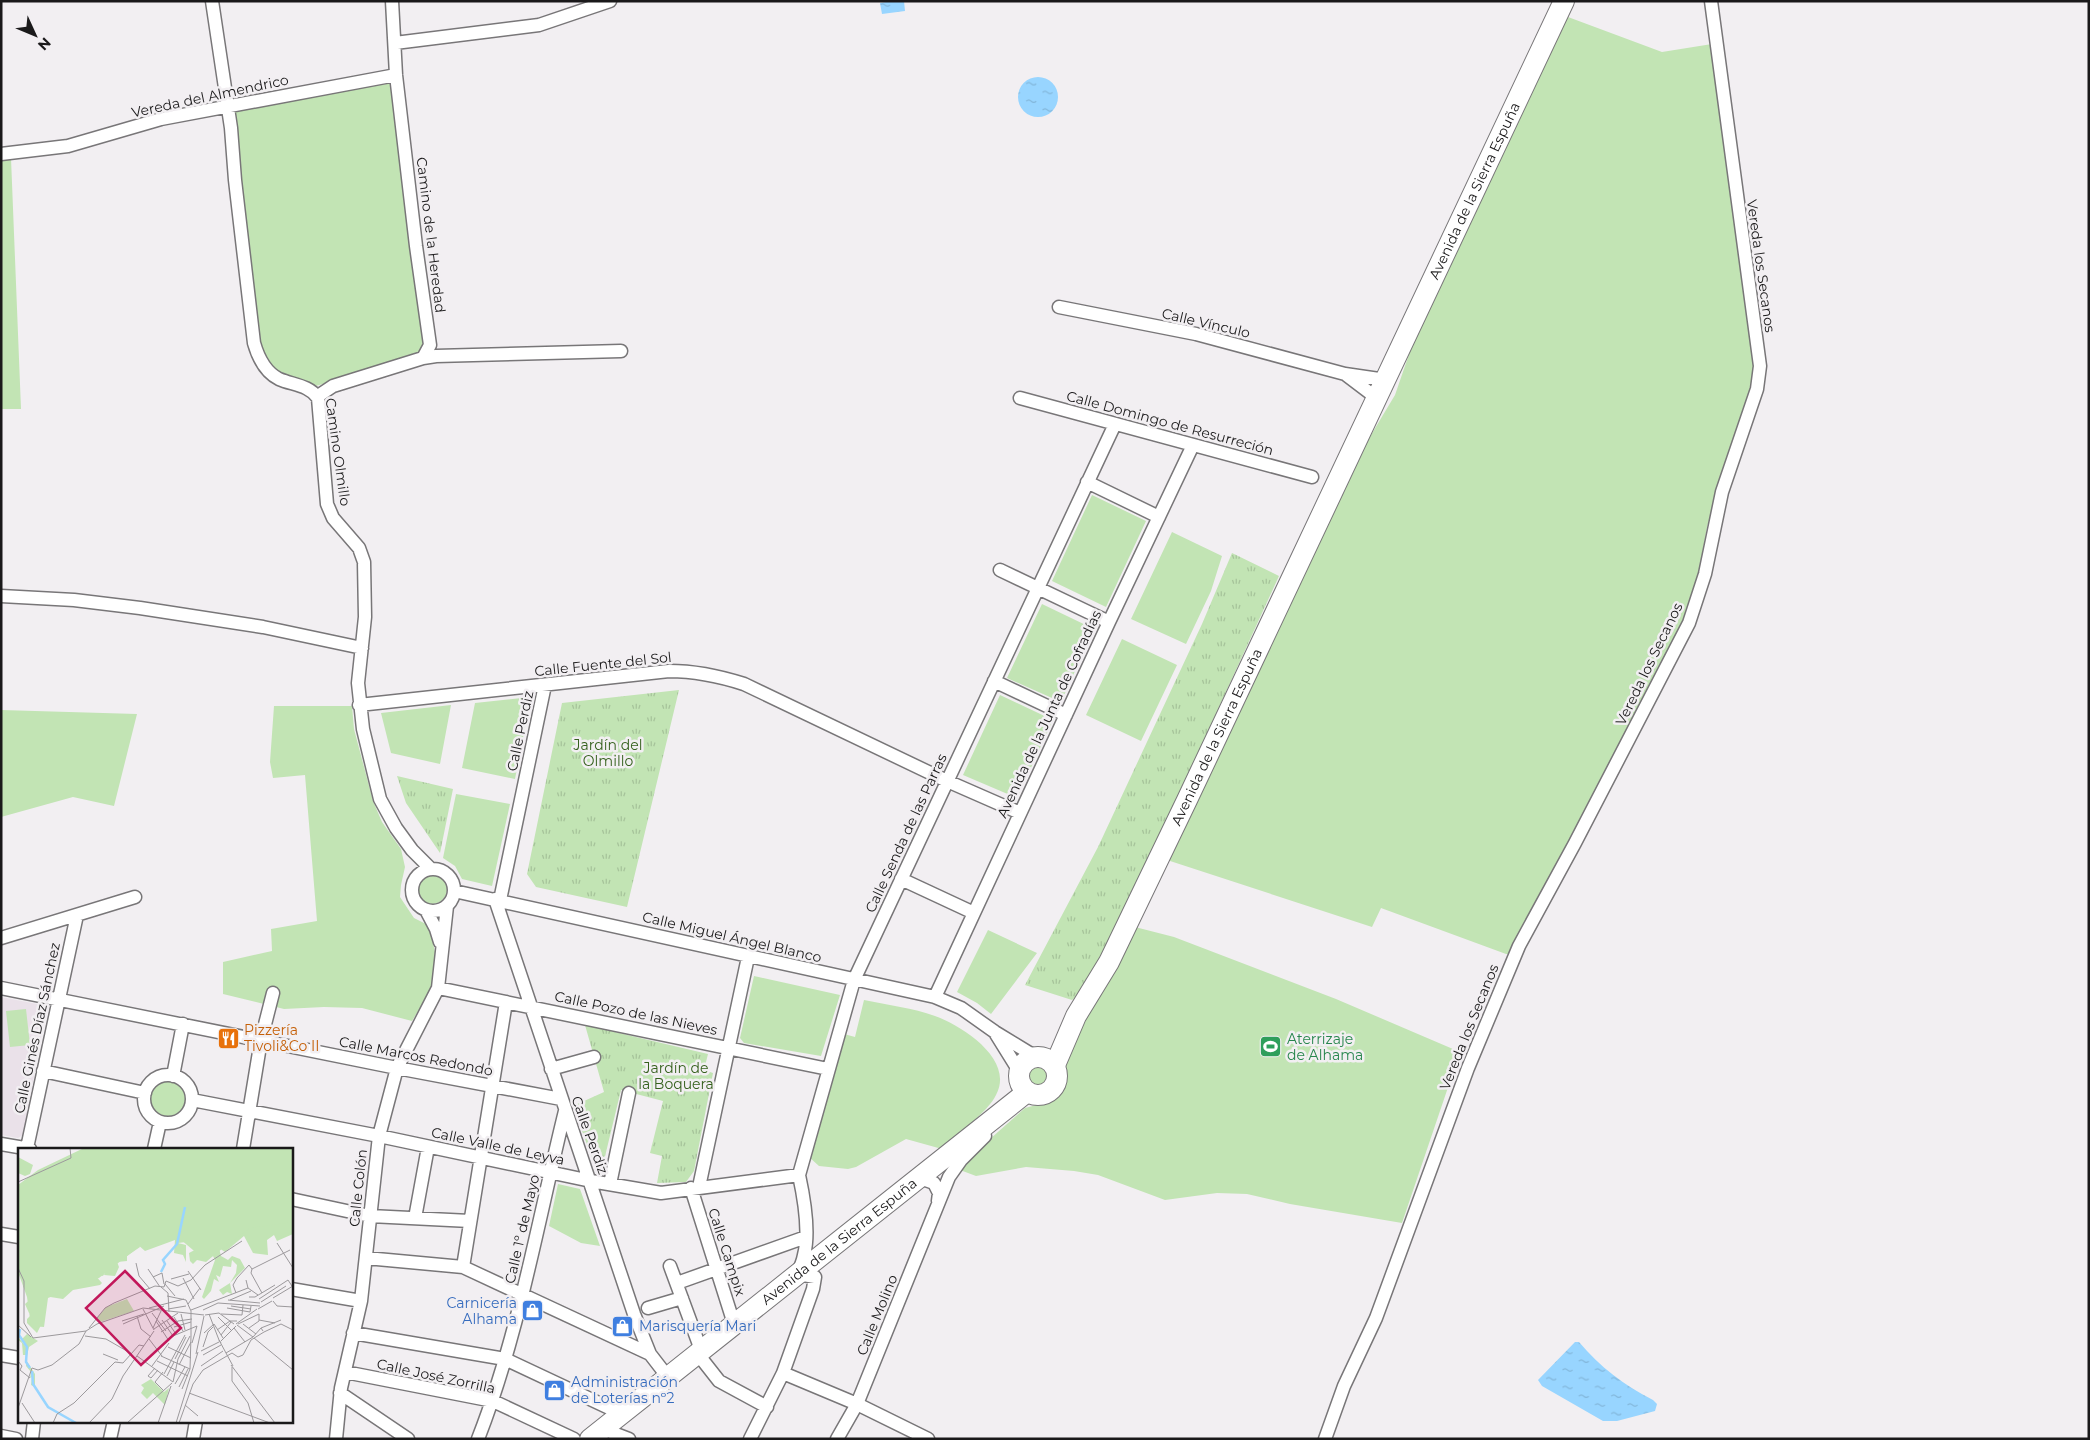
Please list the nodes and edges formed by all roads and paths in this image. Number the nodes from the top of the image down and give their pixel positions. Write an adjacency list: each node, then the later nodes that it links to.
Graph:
1 (212, 1): 8 (street, Camino Olmillo)
2 (392, 1): 6 (street, Camino de la Heredad)
3 (610, 1): 6 (street)
4 (1564, 1): 14 (main road, Avenida de la Sierra Espuña)
5 (1711, 1): 140 (street, Vereda los Secanos)
6 (395, 43): 7 (street, Camino de la Heredad)
7 (396, 75): 8 (street, Vereda del Almendrico); 12 (street, Camino de la Heredad)
8 (228, 107): 9 (street, Vereda del Almendrico); 15 (street, Camino Olmillo)
9 (1, 154)
10 (1059, 307): 13 (street, Calle Vínculo)
11 (621, 351): 12 (street)
12 (423, 358): 15 (street)
13 (1344, 374): 14 (street, Calle Vínculo); 14 (street, Calle Vínculo)
14 (1382, 389): 60 (main road, Avenida de la Sierra Espuña)
15 (318, 398): 26 (street, Camino Olmillo)
16 (1020, 398): 17 (street, Calle Domingo de Resurreción)
17 (1115, 424): 18 (street, Calle Domingo de Resurreción); 20 (street, Calle Senda de las Parras)
18 (1194, 445): 19 (street, Calle Domingo de Resurreción); 21 (street, Avenida de la Junta de Cofradías)
19 (1312, 477)
20 (1088, 482): 21 (street); 23 (street, Calle Senda de las Parras)
21 (1159, 517): 25 (street, Avenida de la Junta de Cofradías)
22 (1000, 570): 23 (street)
23 (1038, 588): 25 (street); 27 (street, Calle Senda de las Parras)
24 (1, 596): 26 (street)
25 (1108, 622): 30 (street, Avenida de la Junta de Cofradías)
26 (362, 648): 29 (street, Camino Olmillo)
27 (994, 681): 30 (street); 31 (street, Calle Senda de las Parras)
28 (545, 685): 29 (street, Calle Fuente del Sol); 31 (street, Calle Fuente del Sol); 39 (street, Calle Perdiz)
29 (359, 705): 33 (street, Camino Olmillo)
30 (1066, 715): 32 (street, Avenida de la Junta de Cofradías)
31 (947, 780): 32 (street, Calle Fuente del Sol); 36 (street, Calle Senda de las Parras)
32 (1020, 813): 42 (street, Avenida de la Junta de Cofradías)
33 (412, 850): 34 (street, Camino Olmillo); 35 (street)
34 (431, 869): 35 (street); 37 (street)
35 (415, 878): 41 (street)
36 (901, 878): 42 (street); 47 (street, Calle Senda de las Parras)
37 (454, 891): 39 (street, Calle Miguel Ángel Blanco); 40 (street)
38 (135, 897): 43 (street)
39 (497, 899): 46 (street, Calle Miguel Ángel Blanco); 54 (street, Calle Perdiz)
40 (446, 906): 41 (street); 45 (street, Calle Colón)
41 (426, 910): 45 (street, Calle Colón)
42 (974, 913): 51 (street, Avenida de la Junta de Cofradías)
43 (77, 915): 44 (street); 52 (street, Calle Ginés Díaz Sánchez)
44 (1, 938)
45 (442, 950): 49 (street, Calle Colón)
46 (748, 956): 47 (street, Calle Miguel Ángel Blanco); 58 (street, Calle Campix)
47 (854, 980): 51 (street, Calle Miguel Ángel Blanco); 63 (street, Calle Senda de las Parras)
48 (1, 988): 52 (street, Calle Marcos Redondo)
49 (438, 988): 53 (street, Calle Pozo de las Nieves); 61 (street, Calle Colón)
50 (273, 993): 57 (street)
51 (935, 997): 56 (street, Calle Miguel Ángel Blanco)
52 (58, 999): 55 (street, Calle Marcos Redondo); 64 (street, Calle Ginés Díaz Sánchez)
53 (506, 1002): 54 (street, Calle Pozo de las Nieves); 67 (street)
54 (531, 1007): 58 (street, Calle Pozo de las Nieves); 62 (street, Calle Perdiz)
55 (183, 1024): 57 (street, Calle Marcos Redondo); 66 (street)
56 (995, 1032): 60 (street, Calle Miguel Ángel Blanco); 65 (street, Calle Miguel Ángel Blanco)
57 (261, 1040): 61 (street, Calle Marcos Redondo); 73 (street)
58 (730, 1048): 63 (street, Calle Pozo de las Nieves); 88 (street, Calle Campix)
59 (594, 1057): 62 (street)
60 (1043, 1059): 65 (main road); 70 (main road)
61 (397, 1068): 67 (street, Calle Marcos Redondo); 75 (street, Calle Colón)
62 (551, 1068): 72 (street, Calle Perdiz)
63 (828, 1069): 84 (street, Calle Senda de las Parras)
64 (43, 1071): 68 (street); 79 (street, Calle Ginés Díaz Sánchez)
65 (1019, 1072): 70 (main road); 76 (main road, Avenida de la Sierra Espuña)
66 (172, 1076): 68 (street); 71 (street)
67 (493, 1087): 72 (street, Calle Marcos Redondo); 82 (street)
68 (144, 1093): 74 (street)
69 (629, 1093): 87 (street)
70 (1030, 1094): 76 (main road, Avenida de la Sierra Espuña); 90 (street, Calle Molino)
71 (192, 1100): 73 (street, Calle Valle de Leyva); 74 (street)
72 (563, 1104): 83 (street, Calle 1º de Mayo); 86 (street, Calle Perdiz)
73 (249, 1111): 75 (street, Calle Valle de Leyva); 81 (street)
74 (160, 1122): 80 (street)
75 (379, 1136): 78 (street, Calle Valle de Leyva); 91 (street, Calle Colón)
76 (970, 1136): 85 (main road, Avenida de la Sierra Espuña)
77 (1, 1144): 79 (street)
78 (428, 1147): 82 (street, Calle Valle de Leyva); 92 (street)
79 (28, 1148)
80 (154, 1148)
81 (243, 1148)
82 (481, 1157): 83 (street, Calle Valle de Leyva); 93 (street)
83 (550, 1172): 86 (street, Calle Valle de Leyva); 104 (street, Calle 1º de Mayo)
84 (799, 1175): 88 (street, Calle Valle de Leyva); 96 (street, Calle Senda de las Parras)
85 (920, 1178): 90 (street); 101 (main road, Avenida de la Sierra Espuña)
86 (591, 1181): 87 (street, Calle Valle de Leyva); 111 (street, Calle Perdiz)
87 (610, 1184): 88 (street, Calle Valle de Leyva)
88 (695, 1188): 100 (street, Calle Campix)
89 (292, 1199): 91 (street)
90 (938, 1201): 120 (street, Calle Molino)
91 (370, 1216): 92 (street); 97 (street, Calle Colón)
92 (415, 1218): 93 (street)
93 (470, 1220): 99 (street)
94 (1, 1234): 95 (street)
95 (18, 1237)
96 (806, 1237): 100 (street); 101 (street, Calle Senda de las Parras)
97 (366, 1258): 99 (street); 106 (street, Calle Colón)
98 (670, 1266): 102 (street)
99 (463, 1267): 104 (street)
100 (716, 1269): 102 (street); 108 (street, Calle Campix)
101 (797, 1274): 108 (main road, Avenida de la Sierra Espuña); 116 (street)
102 (677, 1283): 105 (street)
103 (292, 1292): 106 (street)
104 (522, 1295): 111 (street); 114 (street, Calle 1º de Mayo)
105 (682, 1298): 107 (street); 110 (street)
106 (361, 1301): 109 (street, Calle Colón)
107 (648, 1308)
108 (734, 1324): 110 (main road, Avenida de la Sierra Espuña)
109 (353, 1333): 114 (street); 115 (street, Calle Colón)
110 (699, 1351): 117 (main road, Avenida de la Sierra Espuña); 121 (street)
111 (650, 1354): 117 (street, Calle Perdiz)
112 (1, 1355): 113 (street)
113 (18, 1358)
114 (505, 1359): 119 (street, Calle 1º de Mayo); 122 (street)
115 (344, 1372): 118 (street, Calle Colón); 119 (street, Calle José Zorrilla)
116 (783, 1373): 120 (street); 121 (street)
117 (668, 1376): 122 (main road, Avenida de la Sierra Espuña)
118 (340, 1393): 128 (street, Calle Colón); 133 (street)
119 (492, 1401): 134 (street, Calle 1º de Mayo); 135 (street, Calle José Zorrilla)
120 (857, 1404): 138 (street, Calle Molino); 139 (street)
121 (767, 1407): 137 (street)
122 (622, 1414): 126 (main road, Avenida de la Sierra Espuña)
123 (34, 1422): 130 (street)
124 (114, 1422): 131 (street)
125 (196, 1422): 132 (street)
126 (597, 1434): 136 (street)
127 (1, 1436): 129 (street)
128 (336, 1438)
129 (16, 1439)
130 (32, 1439)
131 (110, 1439)
132 (193, 1439)
133 (408, 1439)
134 (478, 1439)
135 (574, 1439)
136 (629, 1439)
137 (750, 1439)
138 (838, 1439)
139 (928, 1439)
140 (1325, 1439)

